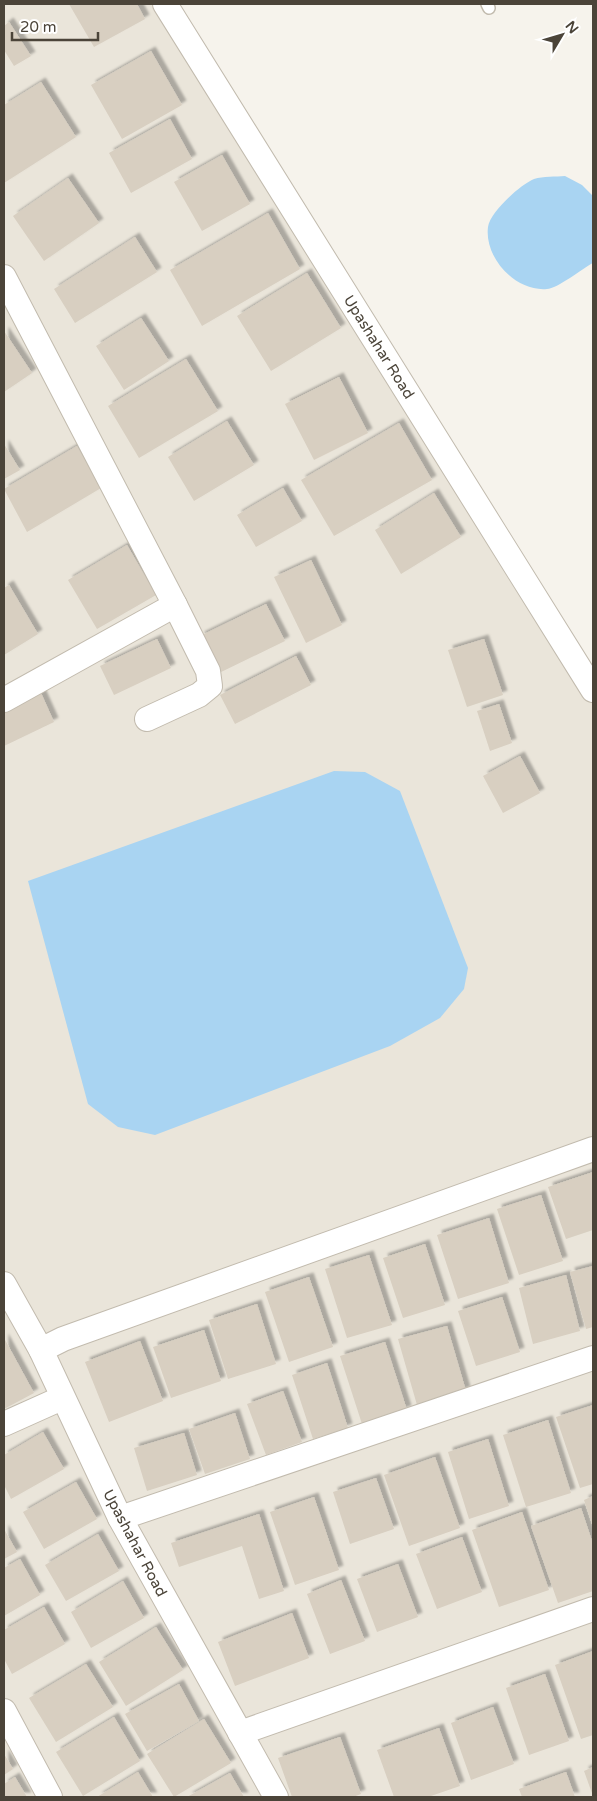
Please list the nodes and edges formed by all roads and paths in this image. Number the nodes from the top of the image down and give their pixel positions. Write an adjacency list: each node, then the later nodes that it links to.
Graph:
1 (165, 4): 4 (street, Upashahar Road)
2 (4, 278): 3 (street)
3 (175, 605): 5 (street); 6 (street)
4 (593, 690)
5 (4, 700)
6 (147, 718)
7 (593, 1148): 9 (street)
8 (4, 1284): 9 (street, Upashahar Road)
9 (41, 1350): 11 (street, Upashahar Road)
10 (593, 1358): 13 (street)
11 (62, 1398): 12 (street); 13 (street, Upashahar Road)
12 (4, 1424)
13 (120, 1518): 16 (street, Upashahar Road)
14 (593, 1609): 16 (street)
15 (4, 1711): 17 (street)
16 (240, 1733): 18 (street, Upashahar Road)
17 (50, 1797)
18 (276, 1797)

